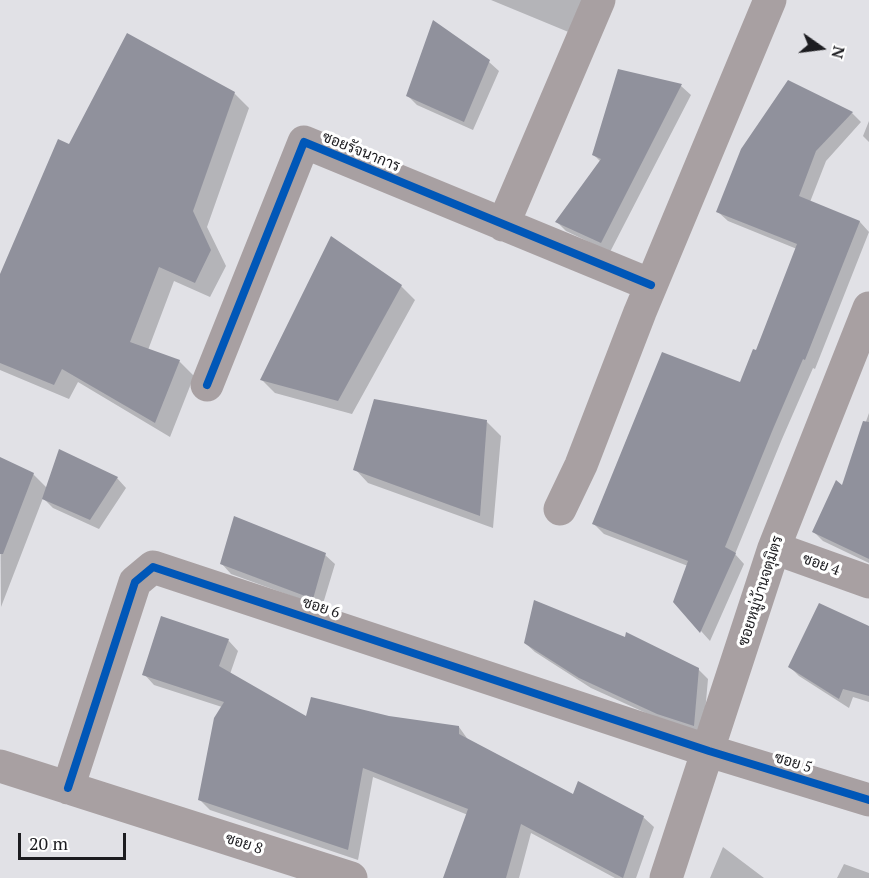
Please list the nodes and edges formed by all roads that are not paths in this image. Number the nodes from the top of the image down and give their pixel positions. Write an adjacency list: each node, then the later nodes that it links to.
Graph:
1 (599, 0): 3 (street)
2 (770, 0): 4 (street)
3 (503, 225): 4 (street, ซอยรัจนาการ); 6 (street, ซอยรัจนาการ)
4 (651, 285): 7 (street)
5 (869, 308): 8 (street, ซอยหมู่บ้านจตุมิตร)
6 (207, 385)
7 (560, 509)
8 (774, 548): 9 (street, ซอย 4); 10 (street, ซอยหมู่บ้านจตุมิตร)
9 (869, 582)
10 (709, 751): 12 (street, ซอย 6); 13 (street, ซอย 5); 15 (street, ซอยหมู่บ้านจตุมิตร)
11 (0, 766): 12 (street, ซอย 8)
12 (68, 788): 14 (street, ซอย 8)
13 (869, 800)
14 (351, 878)
15 (666, 878)

